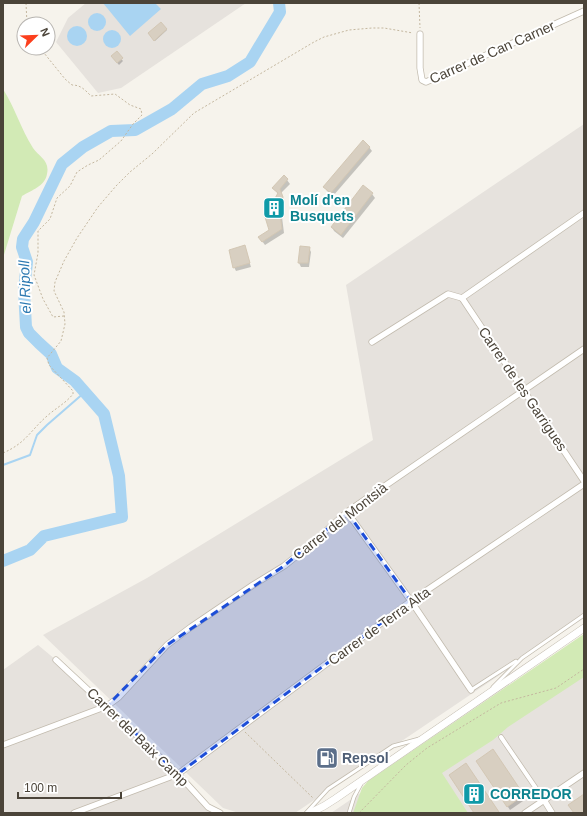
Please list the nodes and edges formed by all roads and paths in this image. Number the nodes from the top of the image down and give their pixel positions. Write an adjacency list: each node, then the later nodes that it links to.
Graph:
1 (26, 3): 4 (path)
2 (419, 3): 5 (path)
3 (584, 11): 5 (street, Carrer de Can Carner)
4 (27, 16)
5 (420, 34): 9 (path)
6 (46, 56): 9 (path)
7 (584, 213): 8 (street)
8 (462, 298): 10 (street); 12 (street, Carrer de les Garrigues)
9 (65, 316): 13 (path)
10 (372, 342)
11 (584, 349): 12 (street, Carrer del Montsià)
12 (524, 390): 14 (street, Carrer de les Garrigues); 16 (street, Carrer del Montsià)
13 (3, 453)
14 (584, 481)
15 (584, 484): 17 (street, Carrer de Terra Alta)
16 (347, 512): 17 (street); 25 (street, Carrer del Montsià)
17 (412, 601): 23 (street); 26 (street, Carrer de Terra Alta)
18 (584, 615): 20 (lane)
19 (584, 628): 24 (street)
20 (522, 658): 23 (lane); 24 (lane)
21 (56, 660): 25 (street, Carrer del Baix Camp)
22 (584, 669): 42 (path)
23 (471, 690)
24 (483, 698): 27 (street)
25 (107, 706): 29 (street); 31 (street, Carrer del Baix Camp)
26 (240, 728): 31 (street, Carrer de Terra Alta); 34 (path)
27 (424, 737): 32 (street); 34 (lane)
28 (501, 737): 33 (street)
29 (3, 745)
30 (584, 773): 33 (street)
31 (178, 774): 36 (street, Carrer de Terra Alta); 37 (street, Carrer del Baix Camp)
32 (366, 778): 35 (street); 41 (lane)
33 (544, 800): 43 (street); 44 (street)
34 (316, 802): 38 (lane)
35 (324, 806): 39 (street); 40 (street)
36 (74, 813)
37 (220, 813)
38 (306, 813)
39 (310, 813)
40 (318, 813)
41 (349, 813)
42 (359, 813)
43 (525, 813)
44 (552, 813)

